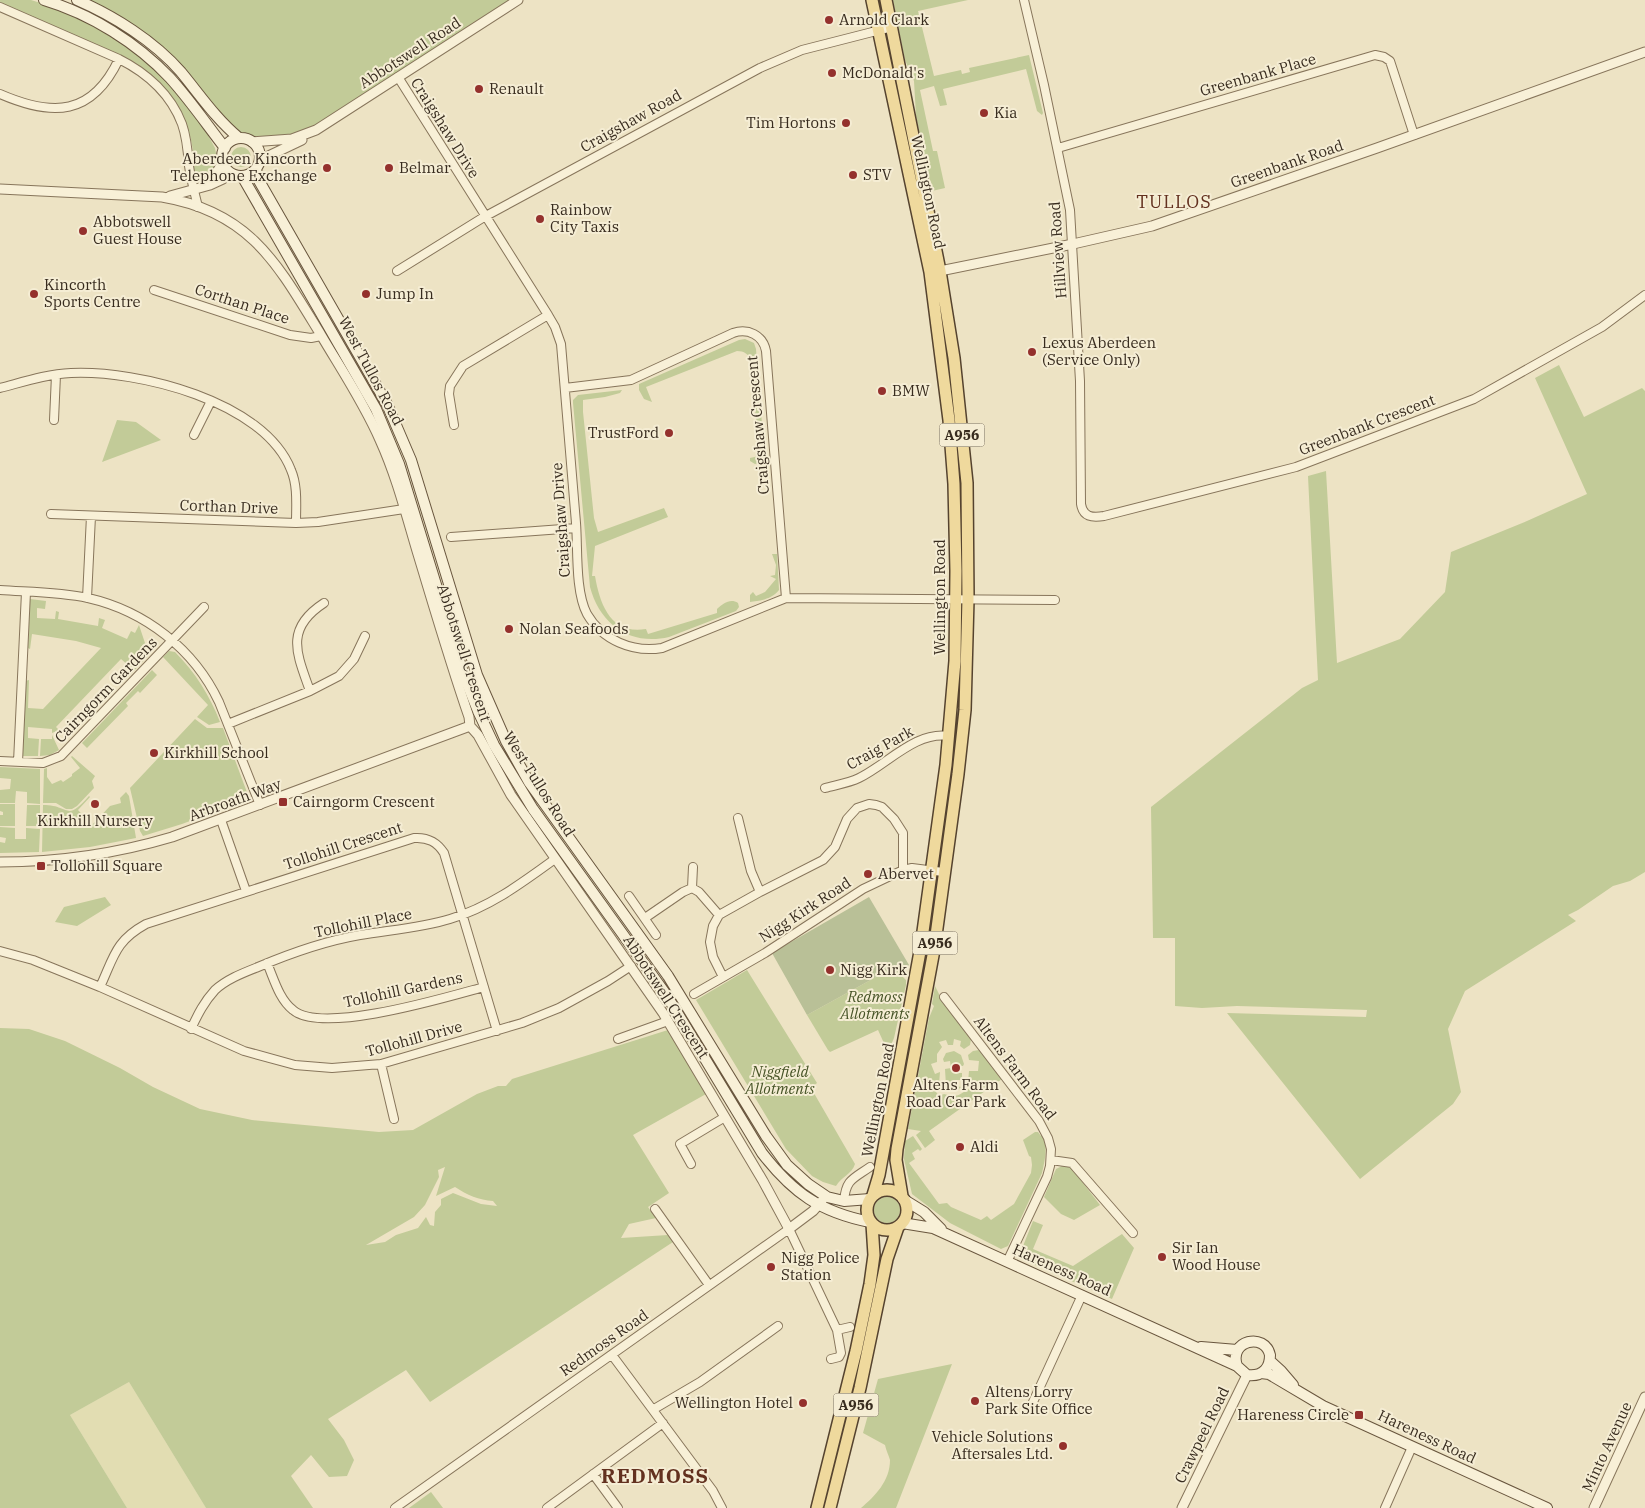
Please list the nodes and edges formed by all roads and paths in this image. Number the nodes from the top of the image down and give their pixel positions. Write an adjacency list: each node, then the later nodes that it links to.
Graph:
1 (44, 0): 18 (main road)
2 (77, 0): 16 (main road)
3 (518, 0): 12 (street, Abbotswell Road)
4 (872, 0): 9 (main road, Wellington Road / A956)
5 (886, 0): 8 (main road, Wellington Road / A956)
6 (1024, 0): 19 (street, Hillview Road)
7 (0, 7): 11 (street)
8 (892, 27): 9 (street, Craigshaw Road); 31 (main road, Wellington Road / A956)
9 (878, 31): 28 (street, Craigshaw Road); 31 (main road, Wellington Road / A956)
10 (1645, 52): 15 (street, Greenbank Road)
11 (119, 59): 13 (street); 25 (street)
12 (398, 77): 14 (street, Abbotswell Road); 28 (street, Craigshaw Drive)
13 (0, 94)
14 (316, 130): 17 (street); 21 (street)
15 (1414, 135): 19 (street, Greenbank Place); 29 (street, Greenbank Road)
16 (239, 138): 17 (main road); 18 (main road)
17 (252, 142): 21 (main road)
18 (225, 148): 20 (main road)
19 (1058, 148): 29 (street, Hillview Road)
20 (223, 162): 22 (main road); 25 (street, Abbotswell Crescent)
21 (258, 164): 22 (main road); 103 (main road, West Tullos Road)
22 (242, 176): 107 (main road, West Tullos Road)
23 (223, 179): 25 (street, Abbotswell Crescent)
24 (0, 189): 26 (street, Abbotswell Crescent)
25 (194, 190): 26 (street, Abbotswell Crescent); 27 (street)
26 (162, 197): 27 (street, Abbotswell Crescent)
27 (198, 207): 35 (street, Abbotswell Crescent)
28 (484, 217): 30 (street, Craigshaw Road); 34 (street, Craigshaw Drive)
29 (1073, 244): 31 (street, Greenbank Road); 43 (street, Hillview Road)
30 (397, 271)
31 (935, 272): 54 (main road, Wellington Road / A956)
32 (154, 290): 35 (street, Corthan Place)
33 (1645, 295): 43 (street, Greenbank Crescent)
34 (548, 315): 38 (street, Craigshaw Drive); 41 (street)
35 (321, 336): 44 (street, Abbotswell Crescent)
36 (56, 375): 37 (street); 39 (street); 40 (street)
37 (0, 388)
38 (564, 388): 48 (street, Craigshaw Drive); 53 (street, Craigshaw Crescent)
39 (212, 401): 42 (street); 47 (street)
40 (54, 420)
41 (454, 425)
42 (194, 435)
43 (1081, 504)
44 (404, 509): 47 (street, Corthan Drive); 62 (street, Abbotswell Crescent)
45 (51, 514): 46 (street, Corthan Drive)
46 (91, 516): 47 (street, Corthan Drive); 52 (street)
47 (296, 523)
48 (576, 528): 49 (street); 53 (street, Craigshaw Drive)
49 (451, 537)
50 (0, 590): 51 (street)
51 (26, 592): 52 (street); 65 (street)
52 (87, 598): 59 (street)
53 (786, 598): 54 (street, Craigshaw Drive)
54 (962, 599): 55 (street, Craigshaw Drive); 63 (main road, Wellington Road / A956); 74 (main road, Wellington Road / A956)
55 (1055, 600)
56 (324, 603): 60 (street)
57 (204, 607): 59 (street)
58 (365, 636): 60 (street)
59 (172, 640): 61 (street); 65 (street, Cairngorm Gardens)
60 (310, 691): 61 (street)
61 (228, 724): 67 (street)
62 (470, 726): 67 (street, Arbroath Way); 70 (street, Abbotswell Crescent)
63 (950, 736): 66 (street, Craig Park); 74 (main road, Wellington Road / A956)
64 (0, 761): 65 (street, Cairngorm Gardens)
65 (18, 762)
66 (825, 788)
67 (260, 805): 69 (street, Arbroath Way)
68 (738, 818): 77 (street)
69 (221, 820): 71 (street, Arbroath Way); 76 (street)
70 (555, 859): 79 (street, Tollohill Place); 85 (street, Abbotswell Crescent)
71 (0, 862)
72 (693, 866): 75 (street)
73 (903, 870): 74 (street, Nigg Kirk Road); 77 (street); 86 (street, Nigg Kirk Road)
74 (938, 871): 104 (main road, Wellington Road / A956); 105 (main road, Wellington Road / A956)
75 (692, 888): 80 (street); 81 (street)
76 (246, 891): 79 (street, Tollohill Crescent); 87 (street, Tollohill Crescent)
77 (760, 892): 80 (street)
78 (629, 896): 81 (street)
79 (463, 915): 84 (street, Tollohill Place); 88 (street, Tollohill Crescent)
80 (719, 915): 86 (street)
81 (645, 918): 82 (street)
82 (656, 935)
83 (0, 951): 87 (street, Tollohill Drive)
84 (267, 963): 88 (street, Tollohill Gardens); 92 (street, Tollohill Place)
85 (631, 966): 91 (street, Abbotswell Crescent); 93 (street, Tollohill Drive)
86 (723, 977): 89 (street, Nigg Kirk Road)
87 (100, 987): 92 (street, Tollohill Drive)
88 (484, 987): 93 (street, Tollohill Crescent)
89 (694, 994)
90 (944, 997): 98 (street, Altens Farm Road)
91 (668, 1021): 94 (street); 96 (street, Abbotswell Crescent)
92 (191, 1028): 95 (street, Tollohill Drive)
93 (497, 1031): 95 (street, Tollohill Drive)
94 (618, 1040)
95 (381, 1064): 97 (street)
96 (725, 1117): 99 (street); 111 (street, Abbotswell Crescent)
97 (394, 1119)
98 (1051, 1160): 112 (street); 114 (street, Altens Farm Road)
99 (691, 1164)
100 (870, 1167): 101 (street)
101 (856, 1177): 102 (street); 106 (street)
102 (862, 1184)
103 (827, 1197): 106 (main road, West Tullos Road); 107 (street, Redmoss Road)
104 (871, 1197): 105 (main road); 106 (main road, West Tullos Road); 109 (main road, A956)
105 (903, 1198): 110 (main road, A956); 113 (main road, Hareness Road)
106 (844, 1201)
107 (818, 1204): 109 (main road, West Tullos Road); 111 (street, Redmoss Road)
108 (655, 1209): 115 (street)
109 (871, 1223): 110 (main road); 139 (main road, A956)
110 (900, 1225): 113 (main road, Hareness Road); 140 (main road, A956)
111 (789, 1229): 115 (street, Redmoss Road); 119 (street, Abbotswell Crescent)
112 (1133, 1233)
113 (946, 1234): 114 (main road, Hareness Road)
114 (1007, 1262): 116 (main road, Hareness Road)
115 (709, 1285): 122 (street, Redmoss Road)
116 (1082, 1296): 120 (main road, Hareness Road); 130 (street)
117 (778, 1326): 131 (street)
118 (850, 1327): 119 (street)
119 (837, 1330): 123 (street, Abbotswell Crescent)
120 (1193, 1346): 121 (main road, Hareness Road); 125 (main road, Hareness Road)
121 (1238, 1350): 124 (main road); 125 (main road)
122 (612, 1355): 131 (street); 135 (street, Redmoss Road)
123 (831, 1359)
124 (1270, 1361): 126 (main road); 128 (main road, Hareness Road)
125 (1237, 1366): 127 (main road)
126 (1261, 1373): 127 (main road); 128 (main road, Hareness Road)
127 (1247, 1374): 141 (street, Crawpeel Road)
128 (1297, 1390): 133 (main road, Hareness Road)
129 (1645, 1397): 144 (street, Minto Avenue)
130 (1033, 1402)
131 (654, 1409): 132 (street)
132 (663, 1423): 134 (street); 138 (street)
133 (1412, 1446): 142 (street); 143 (main road, Hareness Road)
134 (593, 1474): 136 (street); 137 (street)
135 (395, 1508)
136 (547, 1508)
137 (618, 1508)
138 (722, 1508)
139 (817, 1508)
140 (830, 1508)
141 (1182, 1508)
142 (1384, 1508)
143 (1548, 1508)
144 (1594, 1508)

